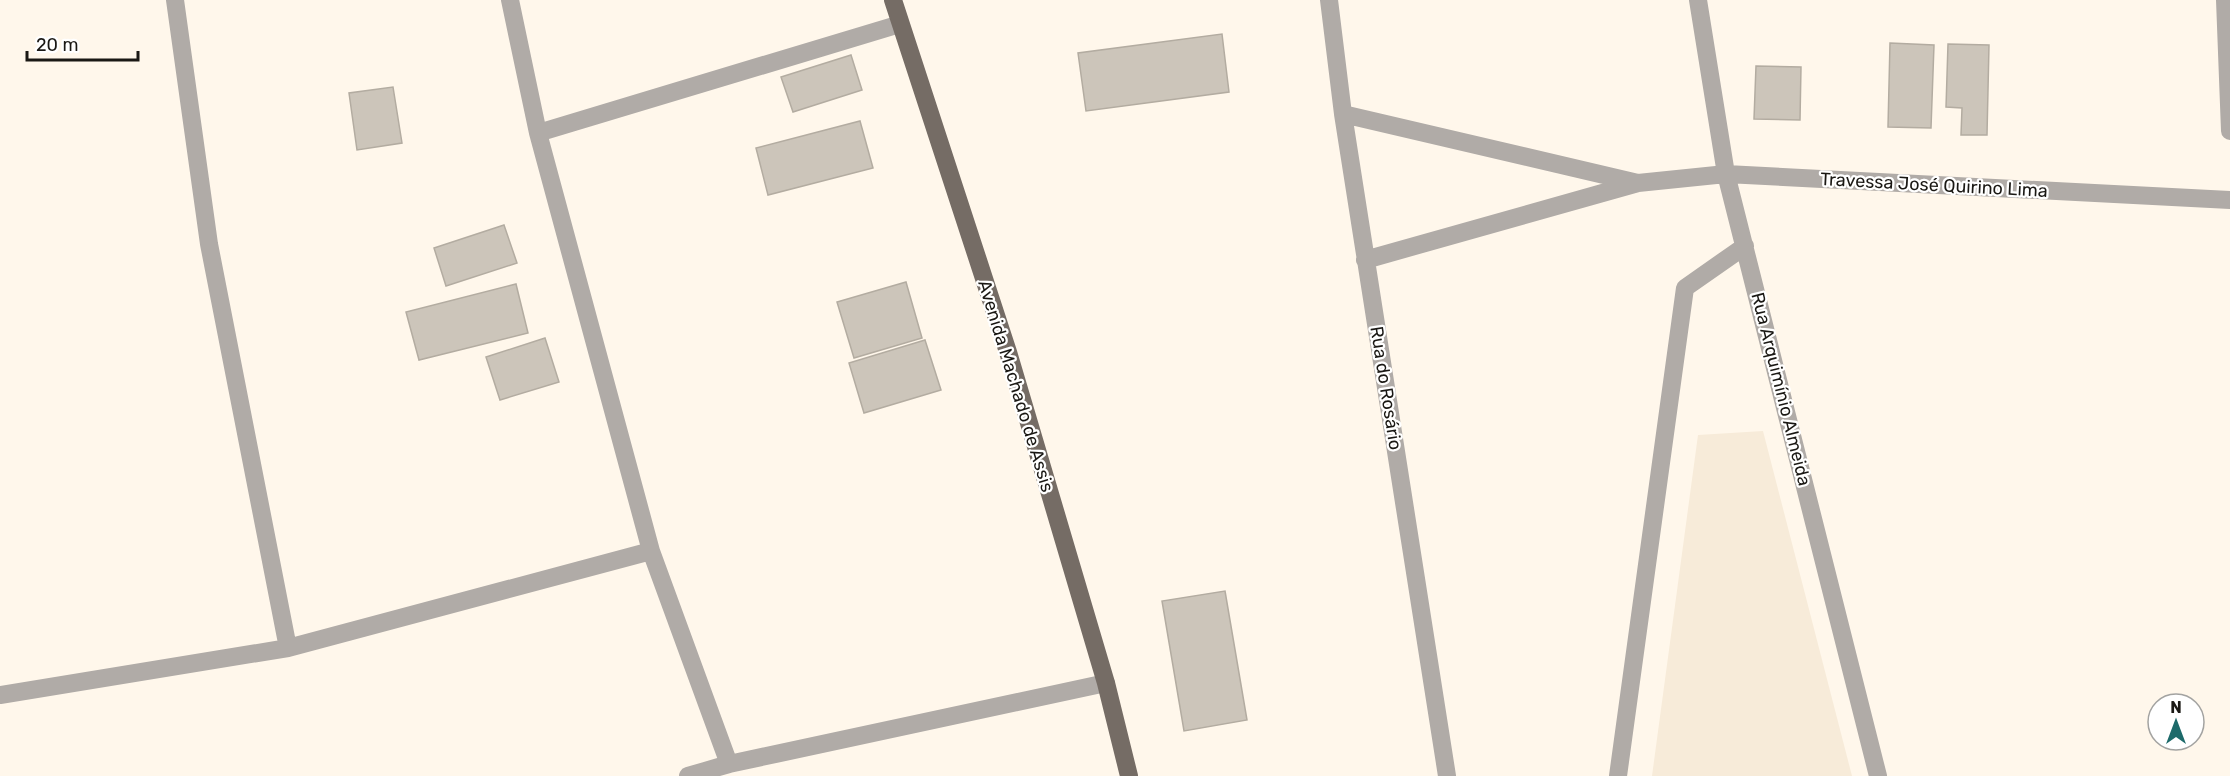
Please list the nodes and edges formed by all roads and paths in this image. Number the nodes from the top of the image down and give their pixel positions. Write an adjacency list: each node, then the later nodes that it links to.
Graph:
1 (175, 0): 17 (street)
2 (510, 0): 10 (street)
3 (893, 0): 7 (main road, Avenida Machado de Assis)
4 (1329, 0): 8 (street, Rua do Rosário)
5 (1698, 0): 11 (street, Rua Arquimínio Almeida)
6 (2225, 0): 9 (street)
7 (900, 24): 10 (street); 18 (main road, Avenida Machado de Assis)
8 (1343, 114): 12 (street); 15 (street, Rua do Rosário)
9 (2230, 130)
10 (538, 133): 16 (street)
11 (1726, 174): 12 (street, Travessa José Quirino Lima); 13 (street, Travessa José Quirino Lima); 14 (street, Rua Arquimínio Almeida)
12 (1638, 183): 15 (street)
13 (2230, 200)
14 (1745, 246): 24 (street); 25 (street, Rua Arquimínio Almeida)
15 (1365, 260): 23 (street, Rua do Rosário)
16 (651, 551): 17 (street); 20 (street)
17 (288, 648): 19 (street)
18 (1106, 683): 20 (street); 22 (main road, Avenida Machado de Assis)
19 (0, 695)
20 (729, 764): 21 (street)
21 (688, 776)
22 (1129, 776)
23 (1447, 776)
24 (1618, 776)
25 (1878, 776)

